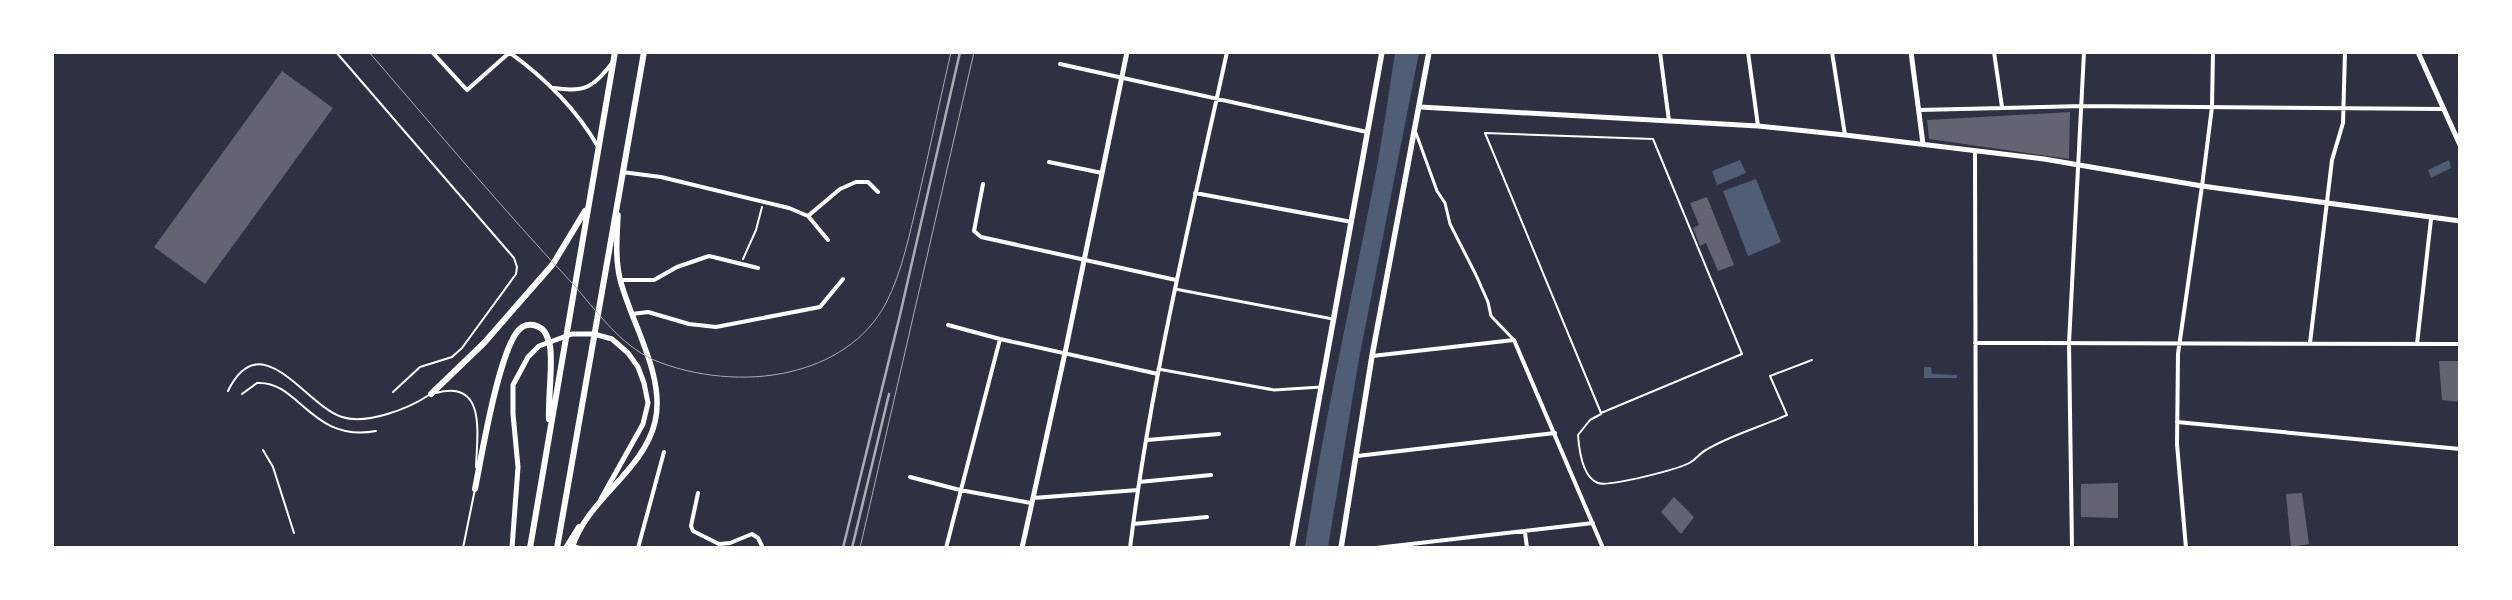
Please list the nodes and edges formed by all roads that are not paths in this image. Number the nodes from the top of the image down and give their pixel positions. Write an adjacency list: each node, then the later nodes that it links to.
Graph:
1 (336, 52): 80 (lane)
2 (432, 52): 3 (street)
3 (509, 52): 20 (street)
4 (521, 52): 20 (street)
5 (615, 52): 21 (highway)
6 (644, 52): 44 (highway)
7 (1127, 52): 23 (street)
8 (1228, 52): 25 (street)
9 (1382, 52): 35 (main road)
10 (1428, 52): 27 (main road)
11 (1660, 52): 33 (street)
12 (1748, 52): 34 (street)
13 (1832, 52): 37 (street)
14 (1911, 52): 32 (street)
15 (1994, 52): 28 (street)
16 (2084, 52): 26 (street)
17 (2213, 52): 29 (street)
18 (2345, 52): 30 (street)
19 (2418, 52): 31 (street)
20 (520, 60): 24 (street)
21 (612, 62): 24 (street); 39 (highway)
22 (1060, 64): 23 (street)
23 (1122, 76): 25 (street); 45 (street)
24 (554, 88): 39 (street)
25 (1217, 100): 35 (street); 50 (street)
26 (2082, 106): 28 (street); 29 (street); 43 (street)
27 (1420, 107): 33 (street); 36 (main road)
28 (2002, 107): 32 (street)
29 (2212, 107): 30 (street); 47 (street)
30 (2343, 109): 31 (street); 51 (street)
31 (2444, 109): 40 (street)
32 (1919, 110): 38 (street)
33 (1669, 121): 34 (street)
34 (1758, 126): 37 (street)
35 (1369, 132): 56 (main road)
36 (1415, 132): 68 (street); 76 (main road)
37 (1845, 135): 38 (street)
38 (1923, 144): 41 (street)
39 (597, 145): 52 (highway)
40 (2460, 146)
41 (1975, 151): 43 (street); 71 (street)
42 (1049, 162): 45 (street)
43 (2077, 164): 47 (street); 69 (street)
44 (622, 172): 48 (highway); 53 (street)
45 (1102, 173): 58 (street)
46 (983, 184): 58 (street)
47 (2202, 186): 51 (street); 72 (street)
48 (619, 190): 61 (main road); 112 (highway)
49 (878, 192): 53 (street)
50 (1195, 193): 56 (street); 62 (street)
51 (2327, 204): 54 (street); 70 (street)
52 (588, 206): 82 (highway); 87 (highway)
53 (808, 216): 57 (street)
54 (2431, 219): 55 (street); 73 (street)
55 (2460, 221)
56 (1352, 222): 65 (main road)
57 (828, 240)
58 (1084, 260): 62 (street); 75 (street)
59 (758, 268): 61 (street)
60 (843, 279): 64 (street)
61 (620, 280): 64 (main road)
62 (1176, 280): 63 (street)
63 (1174, 289): 65 (street); 77 (street)
64 (632, 314): 101 (main road)
65 (1333, 319): 78 (main road)
66 (948, 325): 67 (street)
67 (1000, 339): 75 (street); 97 (street)
68 (1514, 340): 76 (street); 85 (street)
69 (2069, 343): 71 (street); 72 (street); 125 (street)
70 (2310, 343): 72 (street); 73 (street)
71 (1975, 344): 124 (street)
72 (2179, 344): 83 (street)
73 (2417, 344): 74 (street)
74 (2460, 344)
75 (1066, 353): 77 (street); 100 (street)
76 (1372, 356): 92 (main road)
77 (1158, 372): 78 (street); 88 (street)
78 (1321, 387): 119 (main road)
79 (228, 391): 82 (lane)
80 (393, 392)
81 (242, 394): 84 (lane)
82 (431, 394): 96 (lane)
83 (2177, 422): 89 (street); 126 (street)
84 (376, 431)
85 (1555, 433): 92 (street); 103 (street)
86 (1219, 434): 88 (street)
87 (549, 435): 96 (highway); 111 (highway)
88 (1146, 440): 95 (street)
89 (2460, 449)
90 (263, 450): 107 (lane)
91 (664, 452): 114 (street)
92 (1357, 456): 120 (main road)
93 (1211, 474): 95 (street)
94 (910, 478): 97 (street)
95 (1139, 482): 98 (street)
96 (476, 489): 109 (lane)
97 (960, 490): 100 (street); 116 (street)
98 (1138, 490): 100 (street); 104 (street)
99 (698, 493): 115 (street)
100 (1032, 500): 117 (street)
101 (597, 506): 105 (main road); 110 (street)
102 (1207, 517): 104 (street)
103 (1593, 523): 106 (street); 123 (street)
104 (1133, 524): 118 (street)
105 (579, 527): 108 (highway)
106 (1525, 532): 121 (street); 122 (street)
107 (294, 533)
108 (570, 547): 113 (street)
109 (463, 548)
110 (512, 548)
111 (530, 548)
112 (557, 548)
113 (580, 548)
114 (638, 548)
115 (763, 548)
116 (946, 548)
117 (1022, 548)
118 (1130, 548)
119 (1292, 548)
120 (1341, 548)
121 (1376, 548)
122 (1527, 548)
123 (1603, 548)
124 (1976, 548)
125 (2072, 548)
126 (2186, 548)

